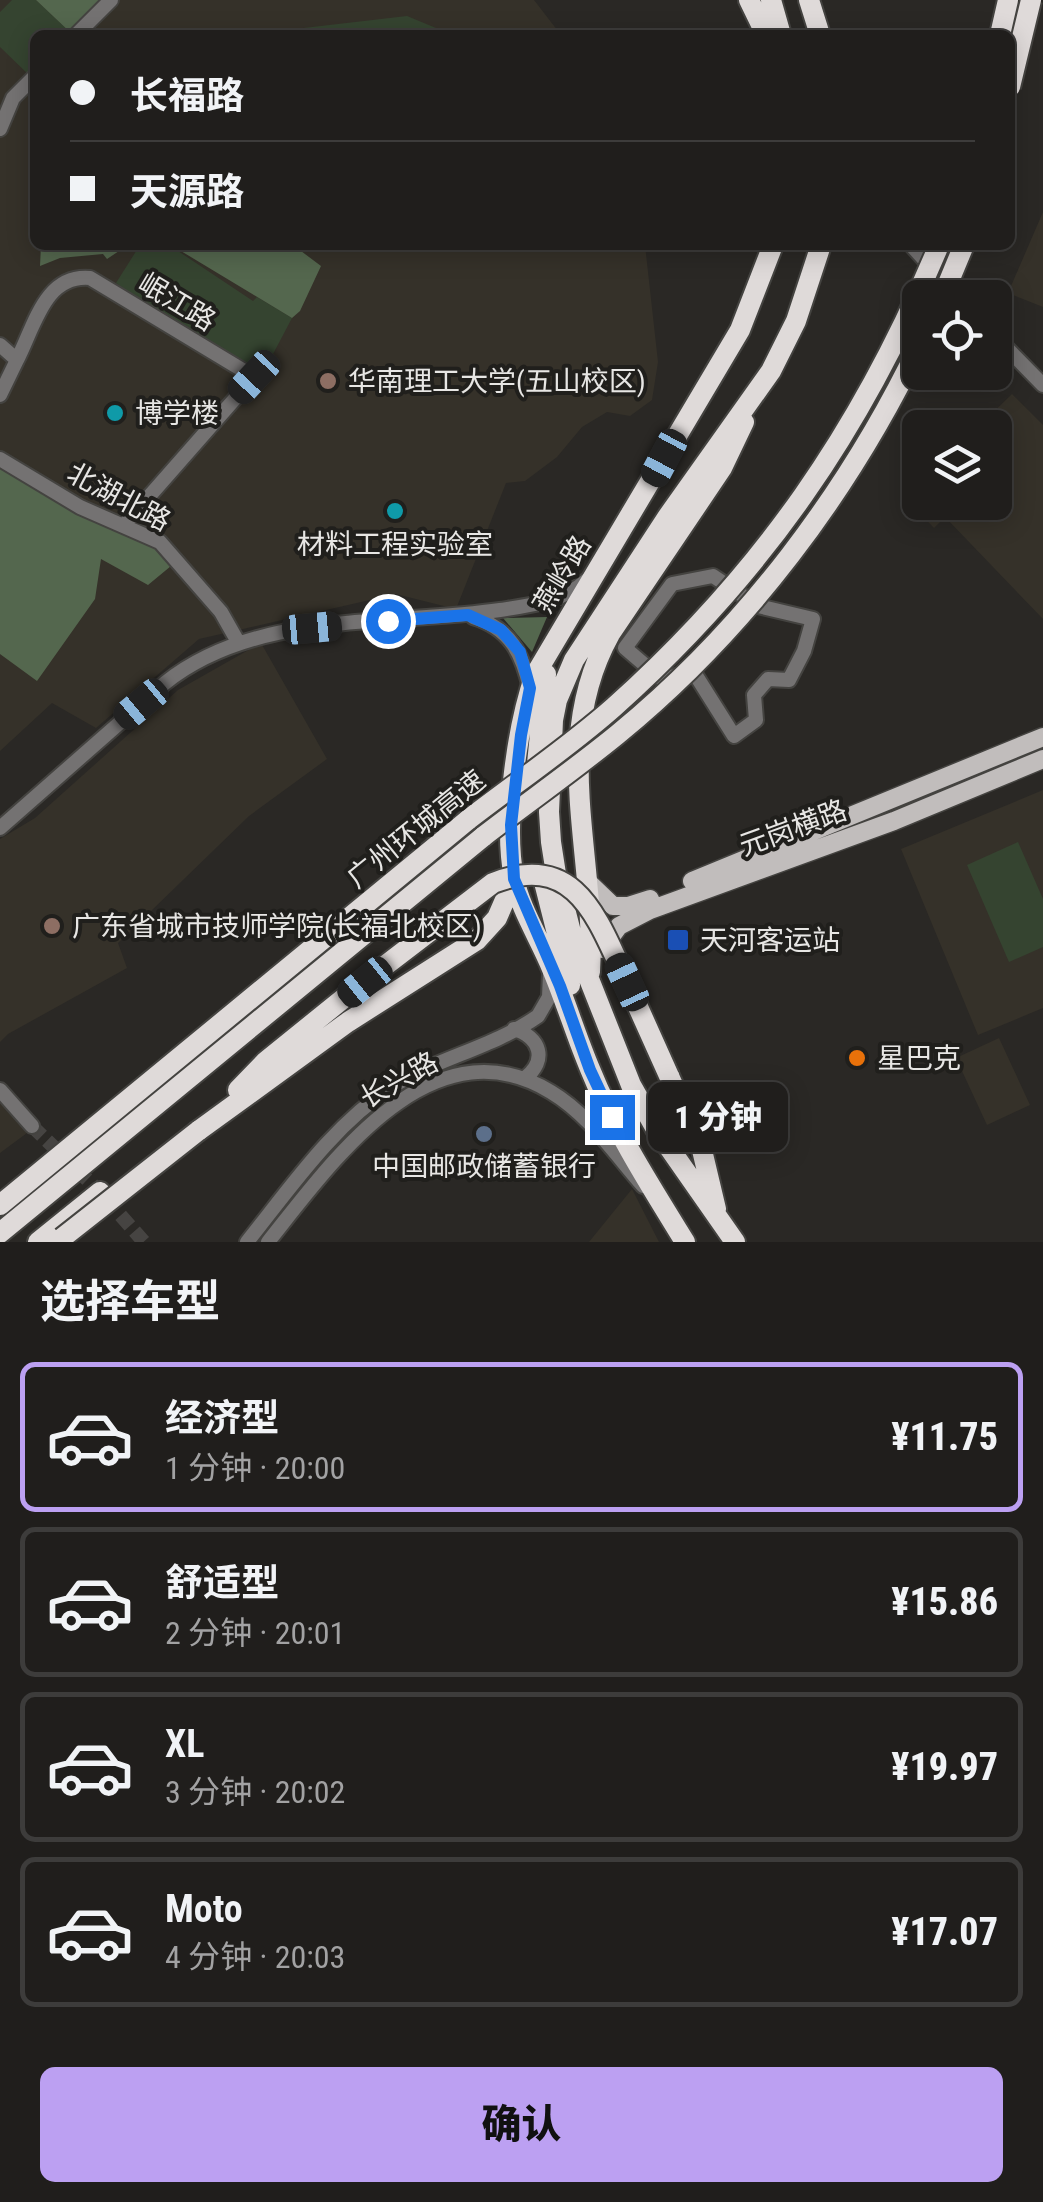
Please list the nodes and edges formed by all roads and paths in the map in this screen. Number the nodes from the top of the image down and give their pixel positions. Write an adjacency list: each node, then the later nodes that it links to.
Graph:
1 (111, 0): 8 (street)
2 (749, 0): 9 (highway)
3 (772, 0): 10 (highway)
4 (808, 0): 11 (highway)
5 (1004, 0): 7 (street); 12 (highway, bridge)
6 (1031, 0): 13 (highway, bridge)
7 (1043, 16)
8 (81, 30)
9 (764, 30)
10 (779, 30)
11 (818, 30)
12 (1001, 30)
13 (1015, 66)
14 (30, 81): 15 (street)
15 (0, 129)
16 (771, 250): 32 (highway, 燕岭路)
17 (819, 250): 29 (highway, 燕岭路)
18 (916, 250): 21 (street)
19 (937, 250): 53 (highway, 广州环城高速, bridge)
20 (962, 250): 22 (highway, bridge)
21 (943, 280)
22 (949, 280)
23 (0, 345): 25 (street)
24 (1012, 353): 27 (street)
25 (17, 360): 28 (street); 31 (street, 岷江路)
26 (902, 376): 56 (highway, 广州环城高速, bridge)
27 (1043, 385)
28 (0, 395)
29 (756, 395): 42 (highway); 45 (highway, 燕岭路)
30 (0, 459): 31 (street, 北湖北路)
31 (124, 525): 35 (street, 北湖北路)
32 (595, 573): 33 (street); 34 (highway, 燕岭路)
33 (468, 615): 35 (street); 37 (street)
34 (556, 636): 37 (highway, 燕岭路); 47 (highway)
35 (238, 642): 40 (street)
36 (789, 680): 36 (street)
37 (530, 688): 41 (highway, 燕岭路)
38 (1043, 737): 43 (main road, 元岗横路)
39 (1043, 760): 43 (main road, 元岗横路)
40 (0, 828)
41 (514, 879): 44 (highway, 燕岭路); 51 (highway)
42 (588, 882): 43 (main road); 45 (highway)
43 (638, 909): 45 (main road, 元岗横路)
44 (542, 944): 46 (street, 长兴路); 47 (highway, 燕岭路)
45 (589, 979): 55 (highway, 燕岭路)
46 (514, 1029): 48 (street); 59 (street, 长兴路)
47 (590, 1070): 54 (highway)
48 (524, 1078): 54 (street, 长兴路); 60 (street, 长兴路)
49 (0, 1090): 50 (street)
50 (32, 1126)
51 (198, 1132): 55 (highway, bridge); 57 (highway, bridge)
52 (100, 1192): 58 (highway)
53 (0, 1205)
54 (669, 1216): 61 (highway)
55 (719, 1220): 62 (highway, 燕岭路)
56 (0, 1234)
57 (60, 1240)
58 (38, 1242)
59 (247, 1242)
60 (268, 1242)
61 (685, 1242)
62 (735, 1242)

